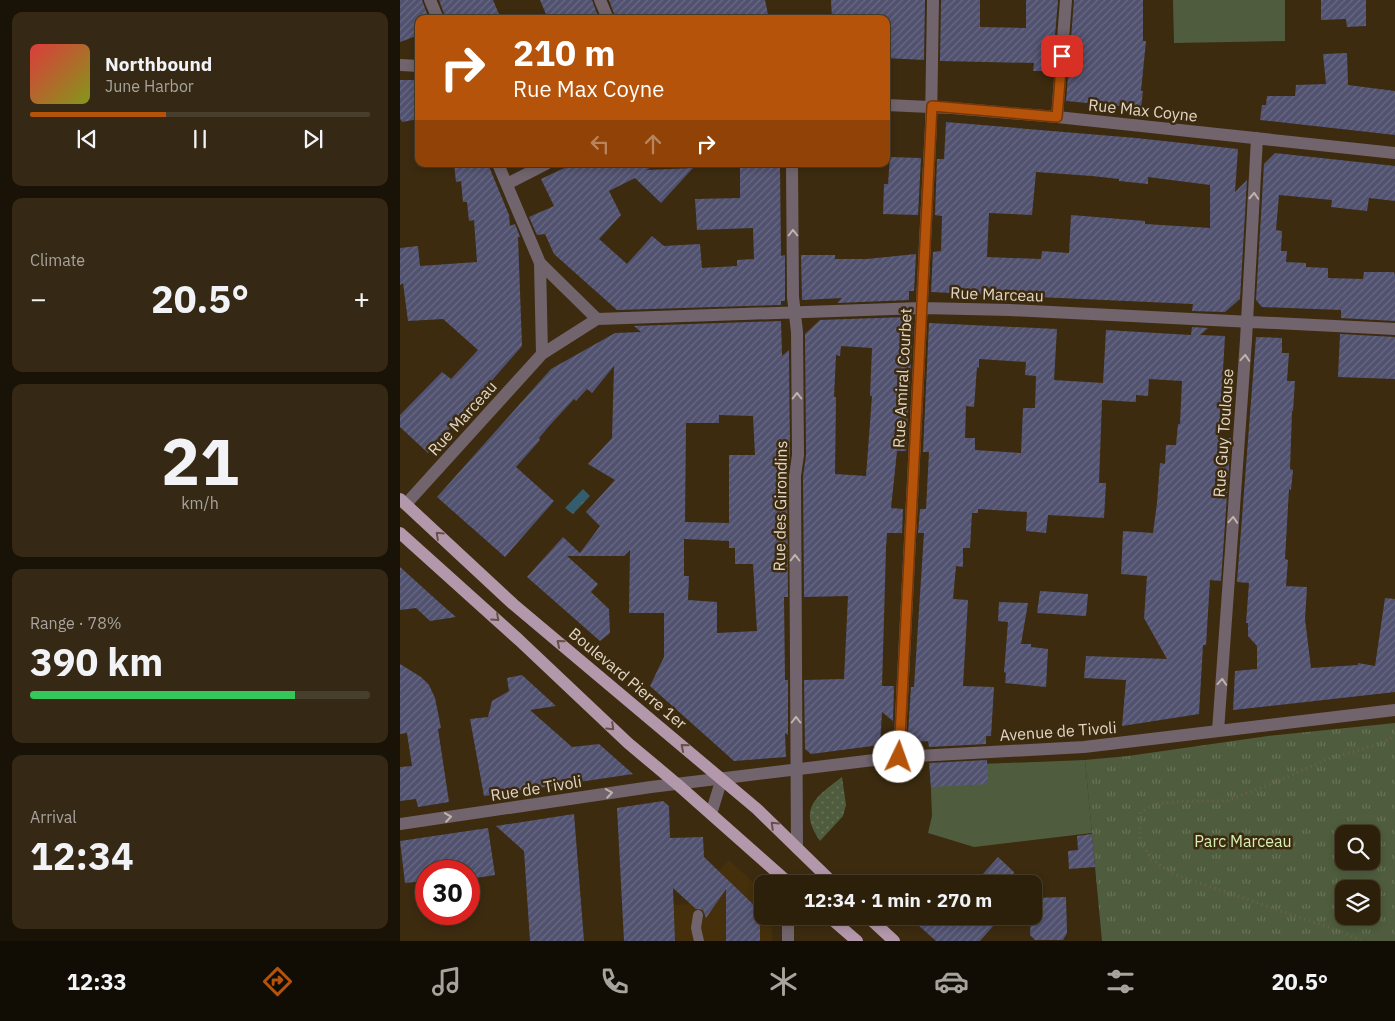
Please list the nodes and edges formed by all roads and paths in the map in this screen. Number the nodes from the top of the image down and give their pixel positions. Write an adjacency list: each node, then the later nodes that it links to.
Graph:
1 (430, 0): 5 (street)
2 (600, 0): 6 (street)
3 (933, 0): 10 (street, Rue Amiral Courbet)
4 (1066, 0): 11 (street)
5 (436, 15)
6 (606, 15)
7 (400, 65): 8 (street)
8 (415, 66)
9 (890, 105): 10 (street, Rue Max Coyne)
10 (932, 106): 11 (street, Rue Max Coyne); 19 (street, Rue Amiral Courbet)
11 (1057, 117): 12 (street, Rue Max Coyne)
12 (1257, 138): 13 (street, Rue Max Coyne); 22 (street, Rue Guy Toulouse, one-way to 12)
13 (1395, 153)
14 (499, 167): 17 (street)
15 (540, 167): 17 (street)
16 (792, 167): 20 (street, Rue des Girondins, one-way to 16)
17 (507, 184): 18 (street)
18 (540, 263): 21 (street); 24 (street)
19 (922, 308): 20 (street, Rue Marceau); 22 (street, Rue Marceau); 30 (street, Rue Amiral Courbet)
20 (794, 311): 21 (street, Rue Marceau); 31 (street, Rue des Girondins, one-way to 20)
21 (597, 319): 24 (street, Rue Marceau)
22 (1248, 322): 23 (street, Rue Marceau); 28 (street, Rue Guy Toulouse, one-way to 22)
23 (1395, 329)
24 (542, 354): 25 (street, Rue Marceau)
25 (403, 502): 32 (main road, Boulevard Pierre 1er, one-way to 25)
26 (400, 534): 33 (main road, one-way to 33)
27 (1395, 710): 28 (street, Avenue de Tivoli)
28 (1218, 731): 30 (street, Avenue de Tivoli)
29 (1395, 736): 47 (path)
30 (899, 757): 31 (street, Avenue de Tivoli)
31 (796, 769): 32 (street, Avenue de Tivoli); 36 (street, Rue des Girondins)
32 (722, 778): 33 (street, Rue de Tivoli); 34 (street); 36 (main road, Boulevard Pierre 1er, one-way to 32)
33 (677, 784): 34 (main road); 35 (street, Rue de Tivoli, one-way to 33)
34 (711, 814): 37 (main road)
35 (400, 824)
36 (797, 848): 38 (main road, Boulevard Pierre 1er)
37 (780, 875)
38 (825, 875)
39 (698, 915): 43 (lane)
40 (788, 925): 44 (street)
41 (838, 925): 45 (main road)
42 (877, 925): 46 (main road)
43 (699, 941)
44 (788, 941)
45 (856, 941)
46 (894, 941)
47 (1362, 941)

